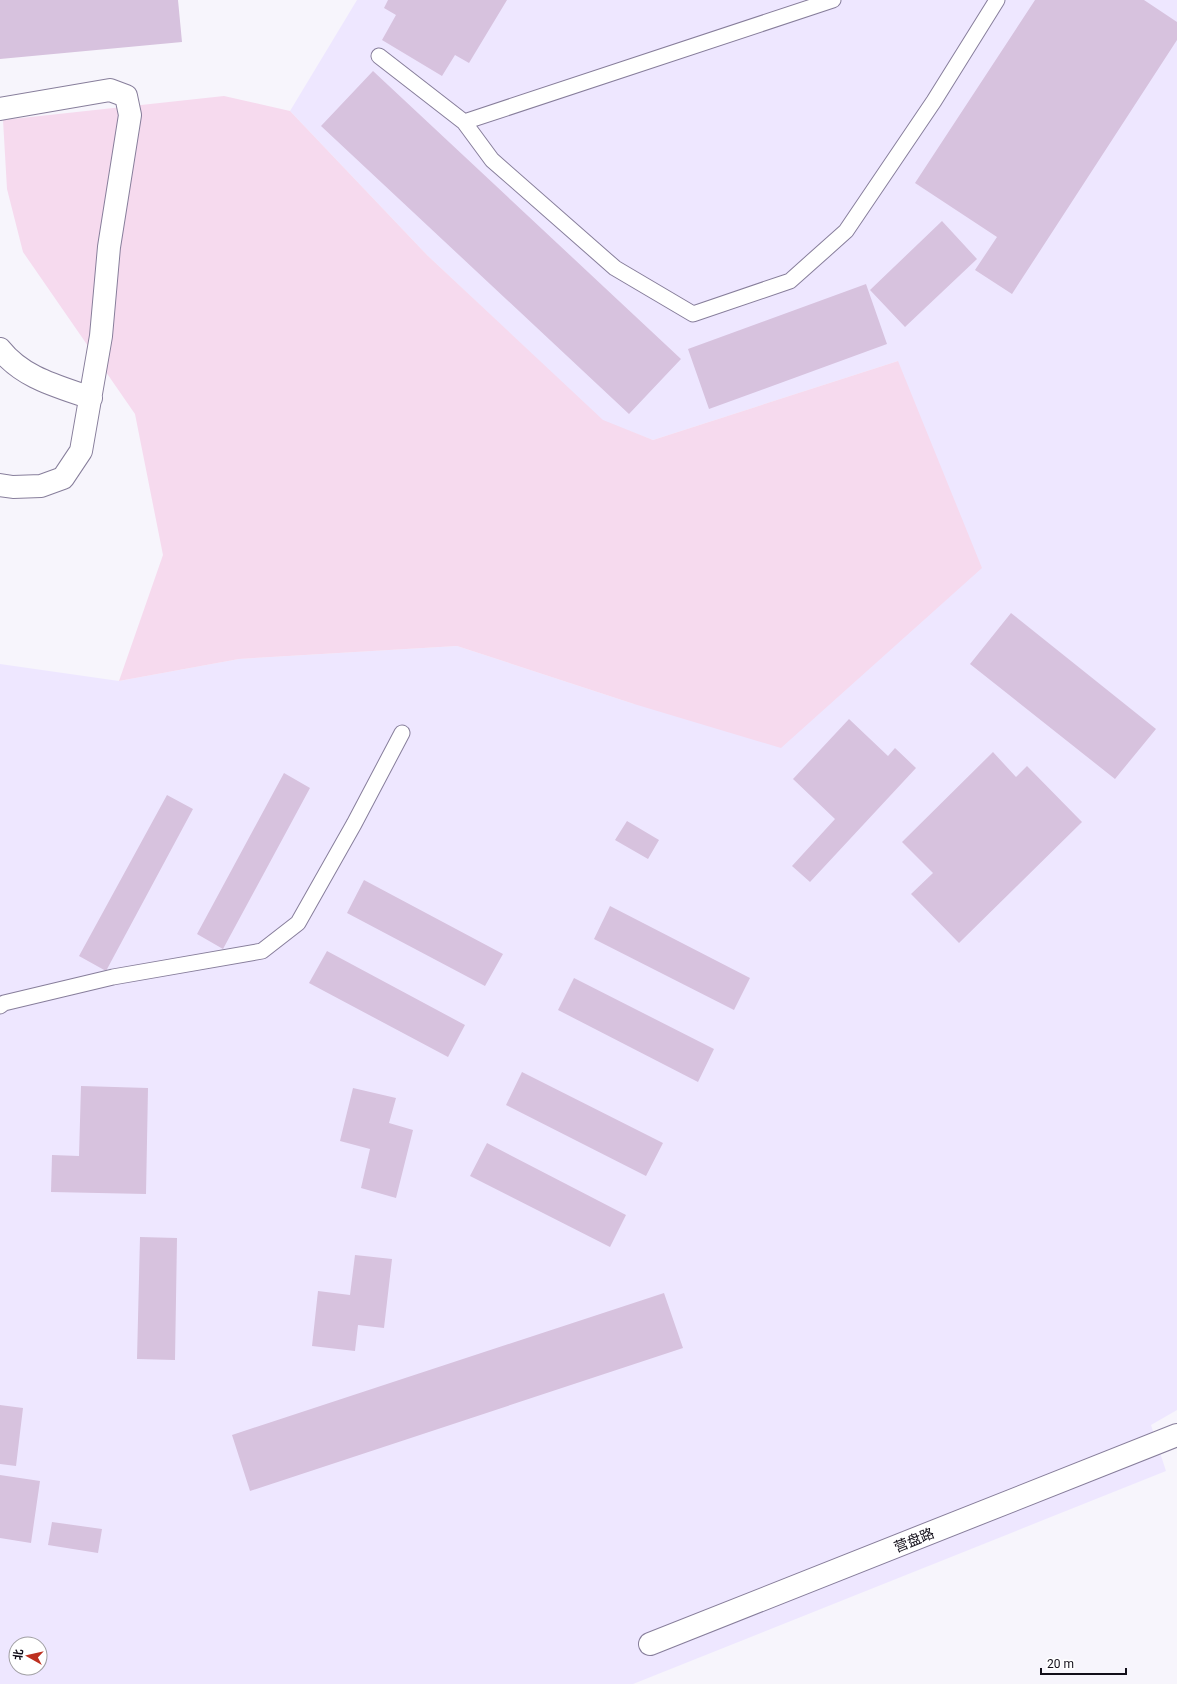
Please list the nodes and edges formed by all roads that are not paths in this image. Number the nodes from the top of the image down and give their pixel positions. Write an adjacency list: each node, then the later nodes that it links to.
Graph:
1 (833, 0): 5 (lane)
2 (997, 0): 5 (lane)
3 (379, 56): 5 (lane)
4 (0, 109): 7 (street)
5 (464, 122)
6 (0, 349): 7 (street)
7 (91, 398): 8 (street)
8 (0, 485)
9 (402, 733): 10 (lane)
10 (0, 1006)
11 (1177, 1435): 12 (street, 营盘路)
12 (650, 1644)

